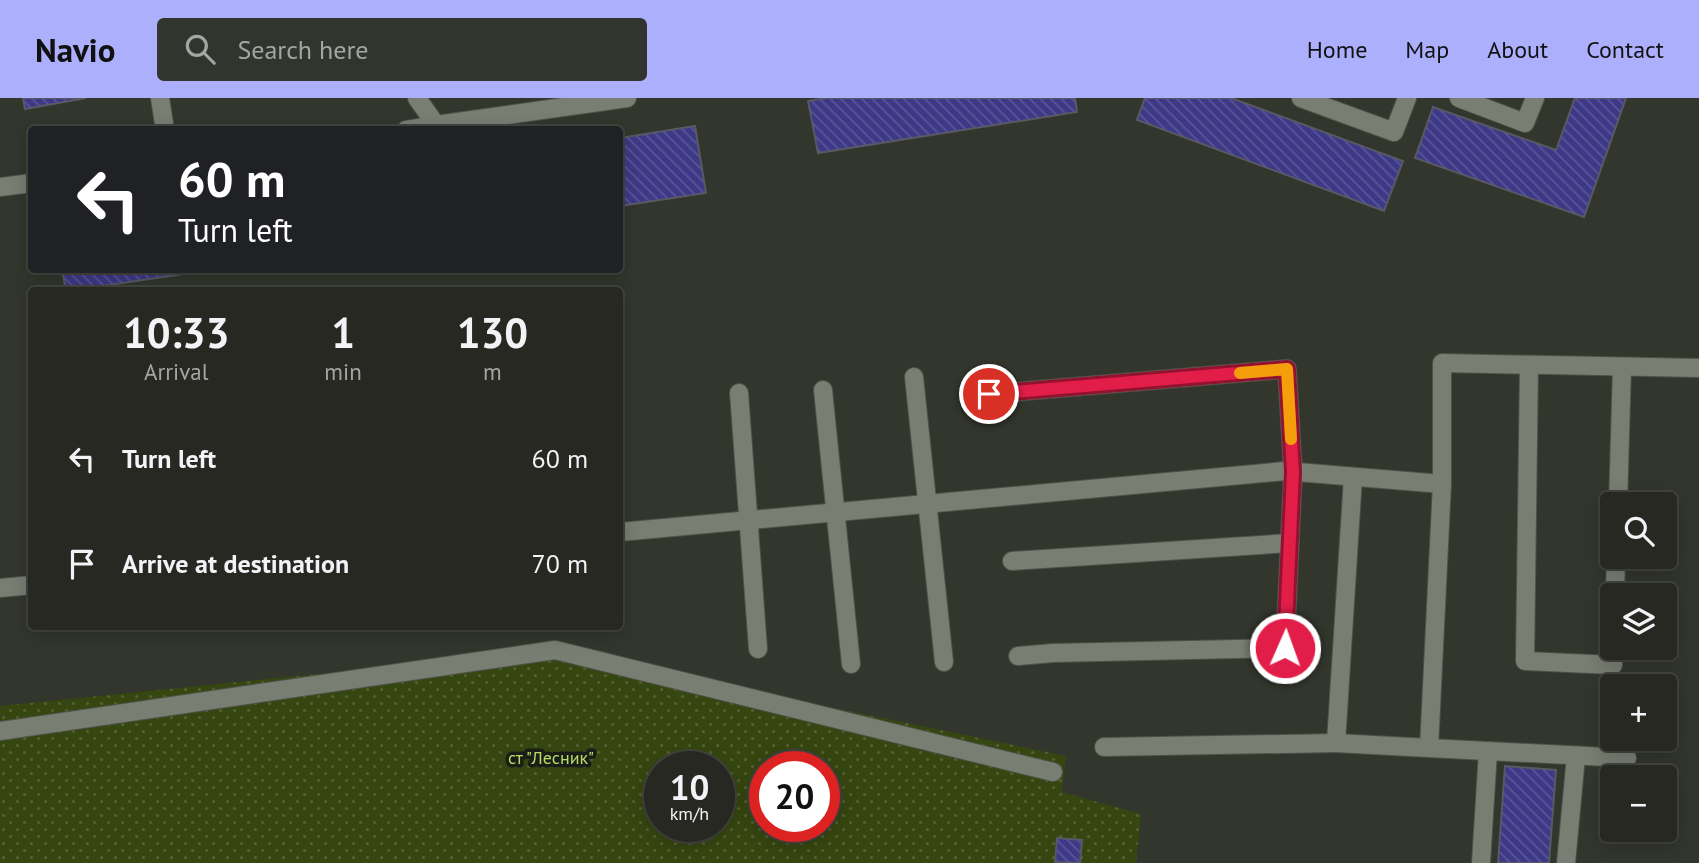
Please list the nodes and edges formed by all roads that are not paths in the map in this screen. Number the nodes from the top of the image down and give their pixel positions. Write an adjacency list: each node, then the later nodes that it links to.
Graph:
1 (160, 98): 9 (lane)
2 (416, 98): 8 (lane)
3 (627, 98): 8 (lane)
4 (1301, 98): 5 (lane)
5 (1407, 98)
6 (1459, 98): 7 (lane)
7 (1535, 98)
8 (436, 125): 10 (lane)
9 (164, 126)
10 (430, 126)
11 (28, 184): 12 (lane)
12 (0, 187)
13 (1529, 365): 14 (lane); 22 (lane); 34 (lane)
14 (1622, 367): 15 (lane); 23 (lane)
15 (1699, 368)
16 (914, 377): 24 (lane)
17 (823, 390): 25 (lane)
18 (739, 393): 26 (lane)
19 (989, 394): 20 (lane)
20 (1293, 472): 21 (lane); 24 (lane); 28 (lane)
21 (1353, 477): 22 (lane); 38 (lane)
22 (1442, 484): 40 (lane)
23 (1618, 492)
24 (928, 503): 25 (lane); 35 (lane)
25 (836, 512): 26 (lane); 36 (lane)
26 (749, 521): 27 (lane); 32 (lane)
27 (623, 532)
28 (1290, 543): 29 (lane); 33 (lane)
29 (1012, 561)
30 (28, 585): 31 (lane)
31 (0, 588)
32 (758, 649)
33 (1018, 656)
34 (1613, 660)
35 (944, 662)
36 (851, 664)
37 (0, 731): 44 (lane)
38 (1336, 743): 39 (lane); 40 (lane)
39 (1104, 747)
40 (1429, 748): 41 (lane)
41 (1488, 751): 42 (lane); 45 (lane)
42 (1576, 756): 43 (lane); 46 (lane)
43 (1627, 758)
44 (1053, 772)
45 (1481, 863)
46 (1566, 863)

